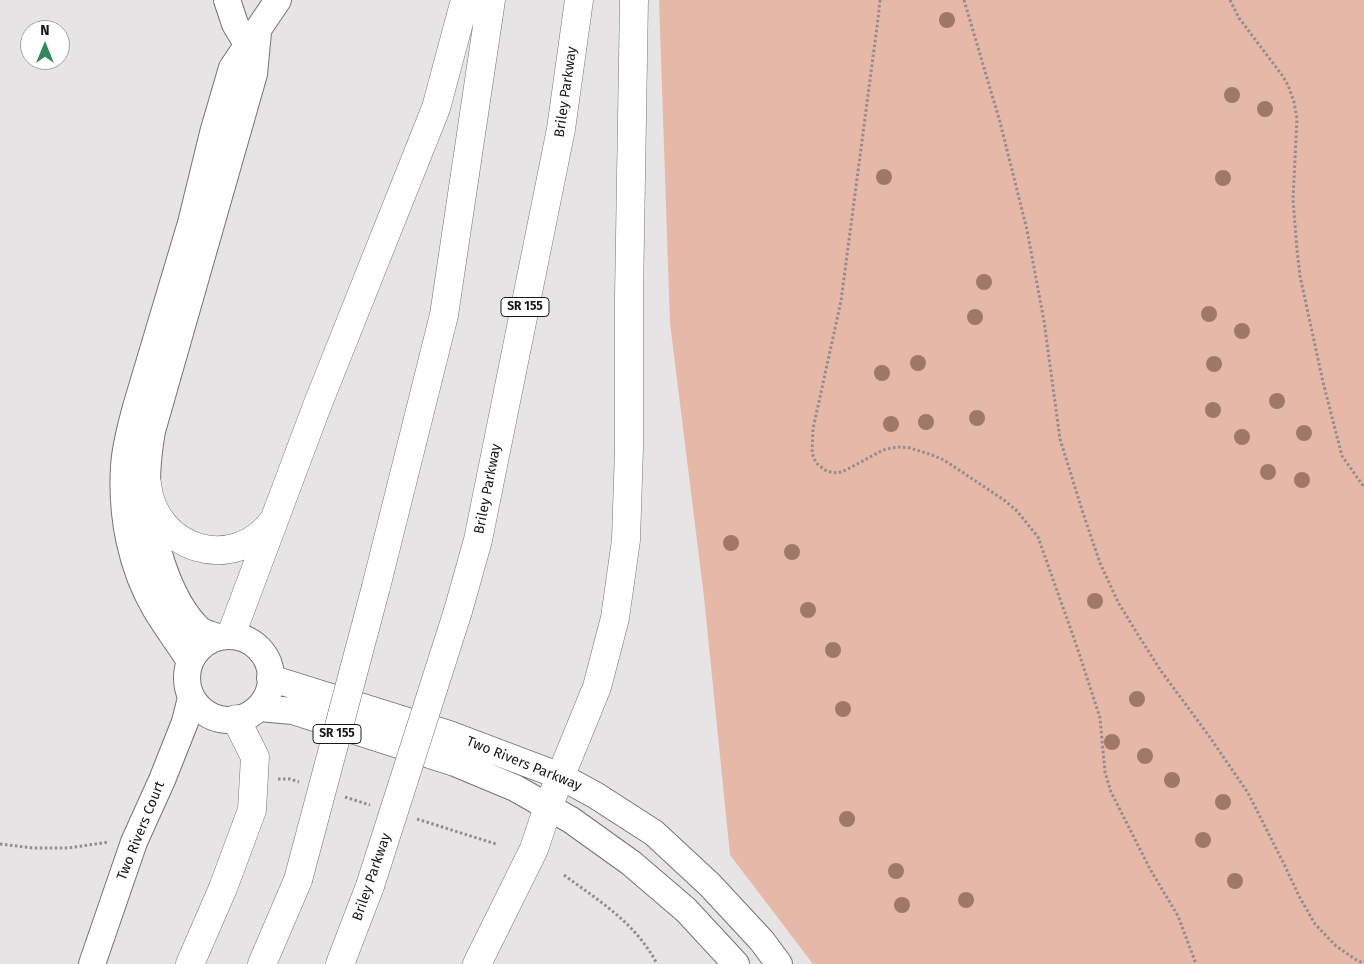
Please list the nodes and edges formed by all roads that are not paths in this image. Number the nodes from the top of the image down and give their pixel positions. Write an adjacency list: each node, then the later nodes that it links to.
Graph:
1 (228, 0): 7 (street)
2 (278, 0): 7 (street)
3 (465, 0): 9 (highway)
4 (491, 0): 20 (highway, SR 155, bridge)
5 (579, 0): 21 (highway, Briley Parkway / SR 155, bridge)
6 (634, 0): 15 (highway)
7 (253, 38): 8 (street); 11 (street)
8 (147, 484): 9 (highway); 10 (street)
9 (276, 517): 10 (highway)
10 (224, 636): 11 (street); 12 (street)
11 (190, 661): 13 (street)
12 (270, 678): 14 (street); 15 (street, Two Rivers Parkway)
13 (191, 698): 14 (street); 16 (street, Two Rivers Court)
14 (237, 715): 16 (street); 17 (street, Two Rivers Parkway); 19 (highway)
15 (560, 776): 17 (highway); 24 (street, Two Rivers Parkway)
16 (162, 780): 18 (street, Two Rivers Court)
17 (548, 807): 22 (highway); 23 (street, Two Rivers Parkway)
18 (92, 964)
19 (190, 964)
20 (262, 964)
21 (340, 964)
22 (477, 964)
23 (736, 964)
24 (779, 964)

